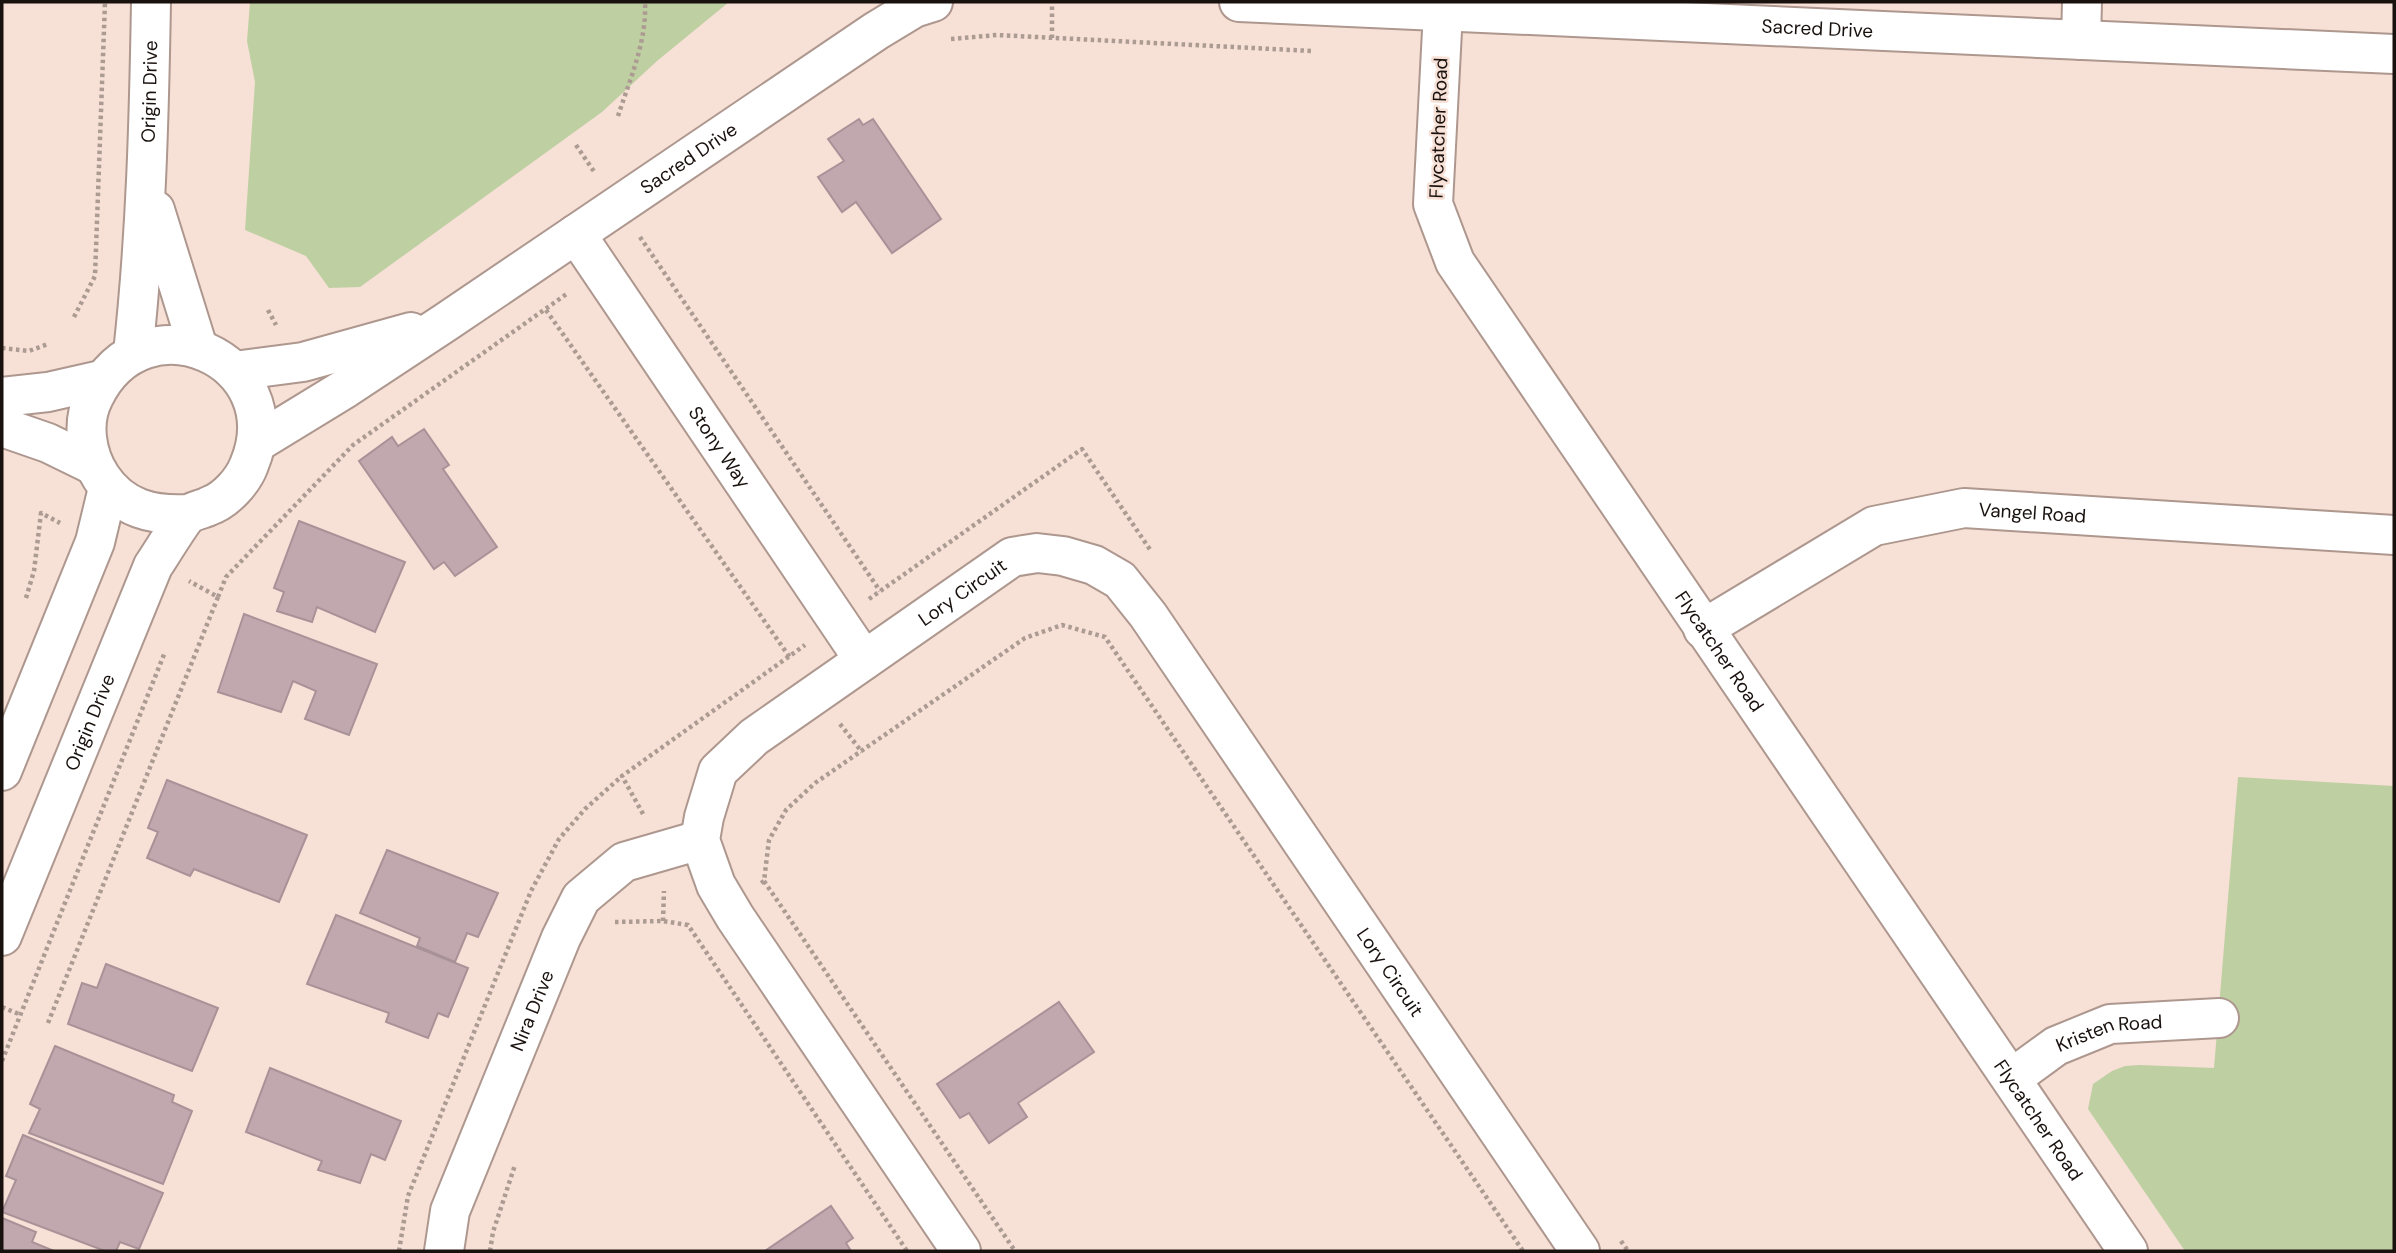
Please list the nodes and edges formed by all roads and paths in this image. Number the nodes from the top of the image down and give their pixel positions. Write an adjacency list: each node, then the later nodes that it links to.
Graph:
1 (105, 2): 24 (path)
2 (151, 2): 17 (street, Origin Drive)
3 (645, 2): 15 (path)
4 (933, 2): 18 (street, Sacred Drive)
5 (1052, 2): 10 (path)
6 (1239, 2): 9 (street, Sacred Drive)
7 (2082, 2): 12 (street)
8 (1569, 9): 9 (street, Sacred Drive); 12 (street, Sacred Drive)
9 (1443, 11): 44 (street, Flycatcher Road)
10 (1052, 38): 11 (path); 13 (path)
11 (948, 40)
12 (2081, 40): 14 (street, Sacred Drive)
13 (1312, 51)
14 (2394, 54)
15 (618, 116)
16 (576, 145): 18 (path)
17 (147, 181): 28 (street, Origin Drive); 29 (street, Origin Drive)
18 (618, 205): 19 (street, Sacred Drive); 21 (path)
19 (576, 234): 22 (street, Stony Way); 25 (street, Sacred Drive)
20 (654, 234): 21 (path)
21 (643, 241): 22 (path); 40 (path)
22 (600, 270): 23 (path); 43 (street, Stony Way)
23 (546, 310): 42 (path); 46 (path)
24 (74, 317)
25 (446, 322): 30 (street, Sacred Drive); 34 (street, Sacred Drive)
26 (48, 344): 27 (path)
27 (2, 348)
28 (198, 348): 29 (street); 30 (street)
29 (133, 354): 31 (street)
30 (234, 371): 34 (street)
31 (101, 380): 32 (street); 36 (street)
32 (2, 397)
33 (2, 427): 36 (street)
34 (257, 443): 37 (street)
35 (1082, 449): 40 (path)
36 (101, 476): 37 (street); 48 (street)
37 (189, 514): 54 (street, Origin Drive)
38 (2394, 535): 44 (street, Vangel Road)
39 (193, 582): 41 (path)
40 (880, 591): 43 (path)
41 (188, 595)
42 (218, 597)
43 (837, 622): 47 (street, Stony Way)
44 (1703, 629): 59 (street, Flycatcher Road)
45 (167, 646): 56 (path)
46 (789, 657)
47 (864, 660): 49 (street, Lory Circuit); 67 (street, Lory Circuit)
48 (2, 771)
49 (700, 840): 51 (street); 61 (street, Nira Drive)
50 (765, 881): 51 (path); 65 (path); 66 (path)
51 (726, 901): 53 (path); 64 (street)
52 (613, 922): 53 (path)
53 (688, 925): 63 (path)
54 (3, 930)
55 (2, 1007): 56 (path)
56 (21, 1015): 58 (path)
57 (2219, 1018): 59 (street, Kristen Road)
58 (2, 1061)
59 (2012, 1078): 68 (street, Flycatcher Road)
60 (520, 1154): 62 (path)
61 (444, 1251)
62 (490, 1251)
63 (907, 1251)
64 (961, 1251)
65 (1015, 1251)
66 (1524, 1251)
67 (1580, 1251)
68 (2128, 1251)

